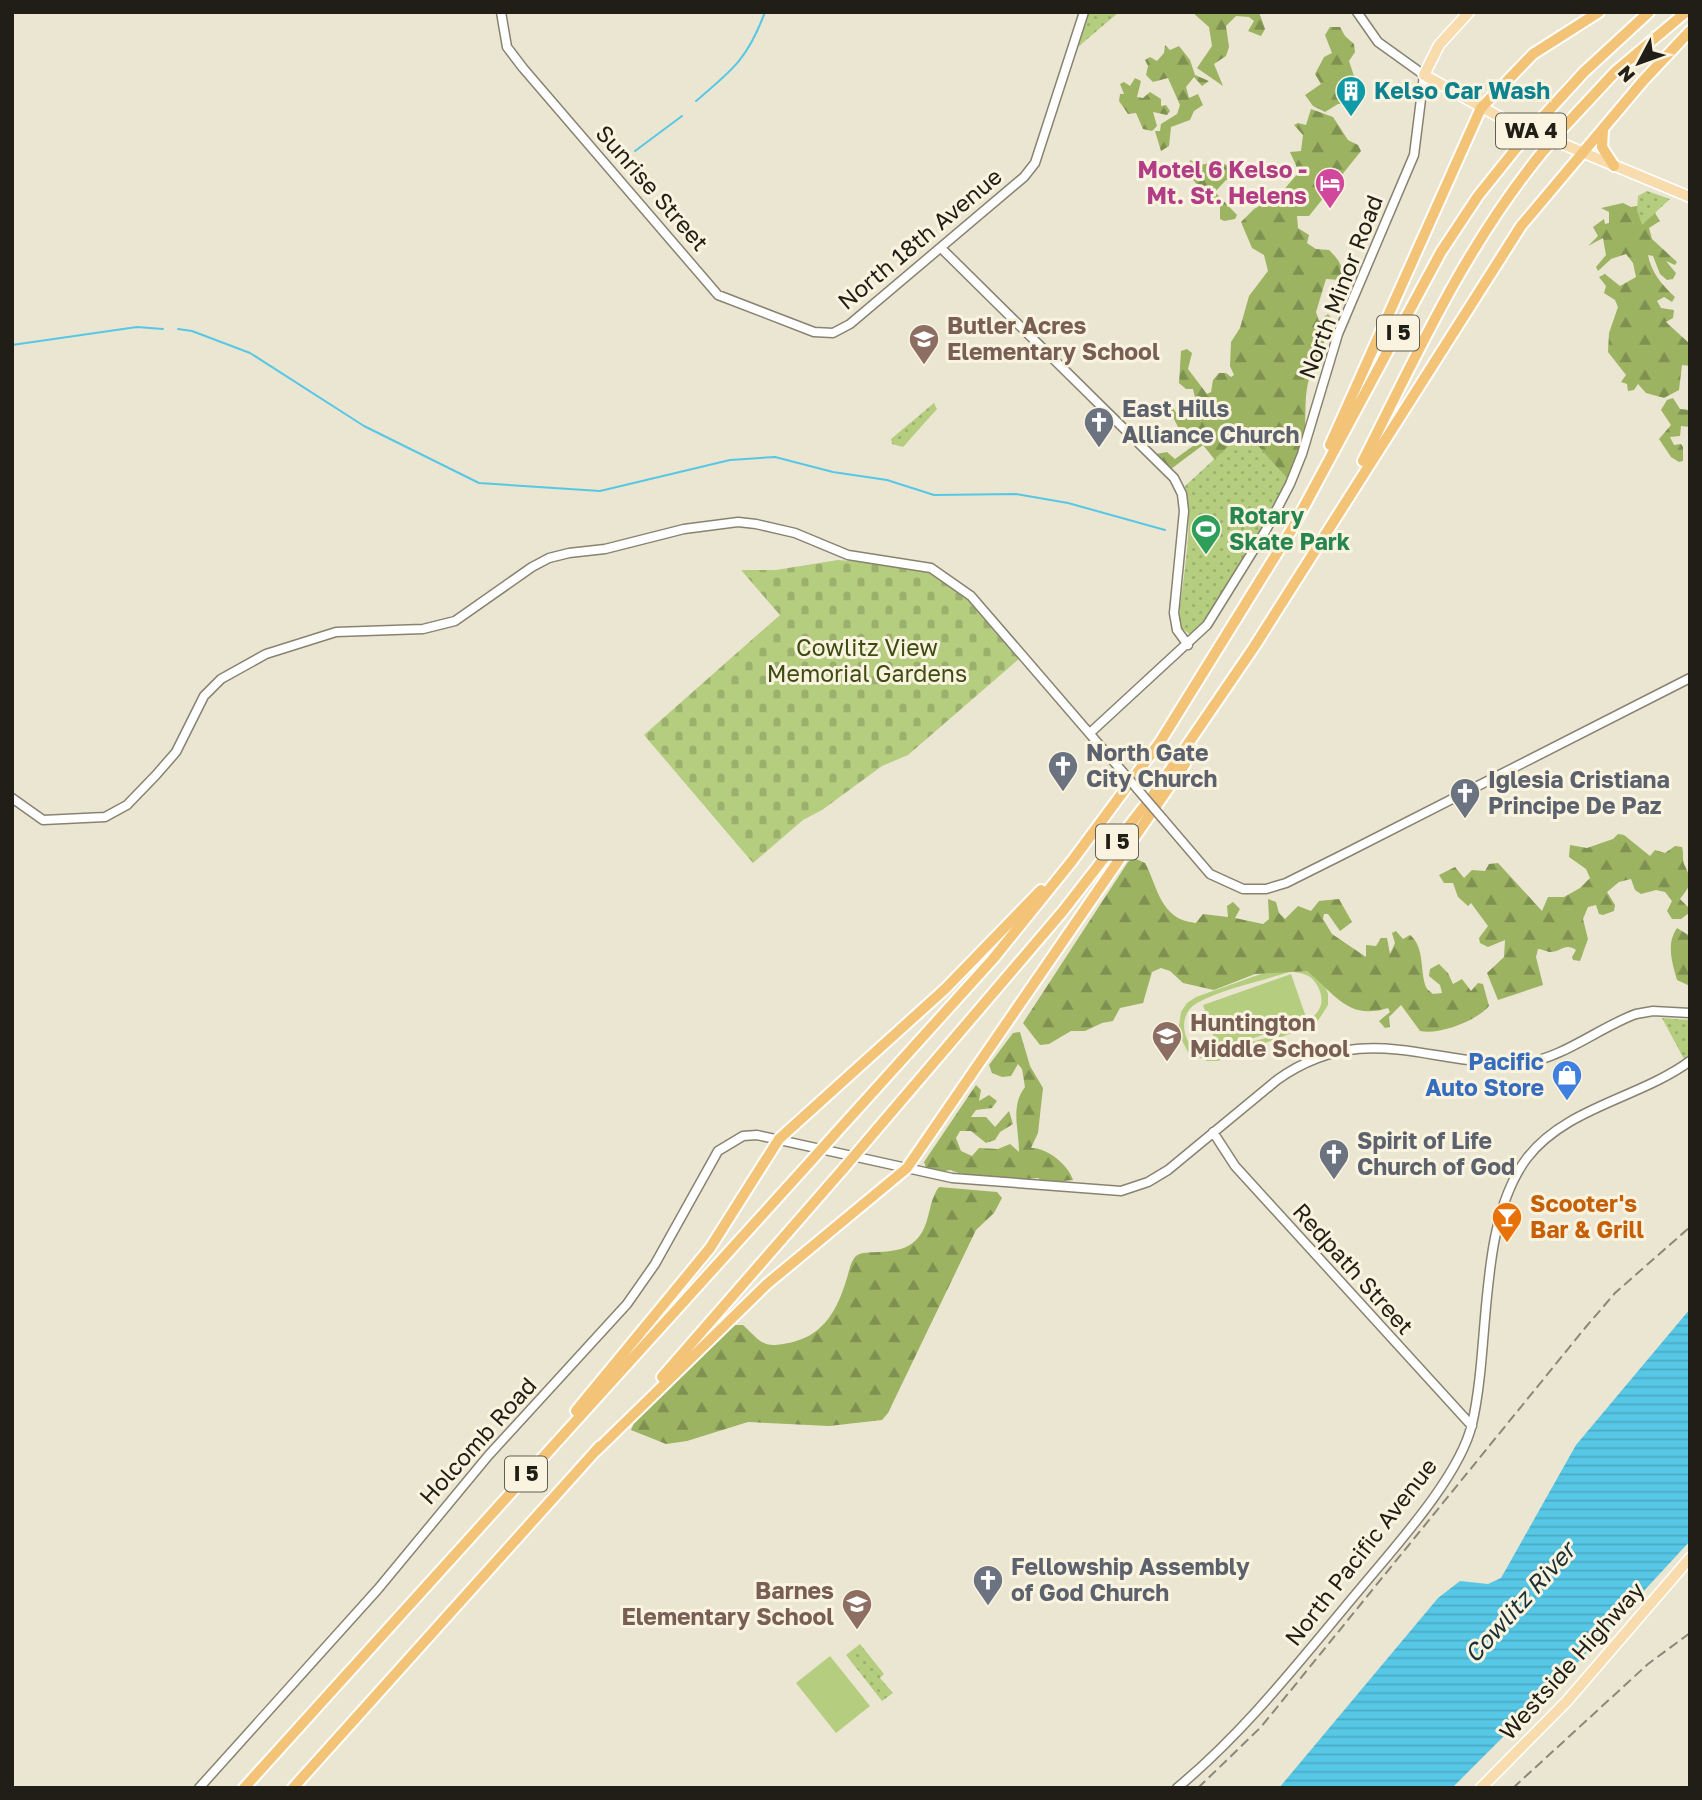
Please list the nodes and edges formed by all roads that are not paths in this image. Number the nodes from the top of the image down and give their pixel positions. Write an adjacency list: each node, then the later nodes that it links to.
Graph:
1 (501, 12): 16 (street, Sunrise Street)
2 (1084, 12): 15 (street, North 18th Avenue)
3 (1357, 12): 9 (street)
4 (1469, 12): 9 (main road)
5 (1599, 12): 10 (highway)
6 (1649, 12): 18 (highway, I 5, bridge)
7 (1686, 12): 17 (highway, I 5, bridge)
8 (1690, 31): 11 (highway)
9 (1424, 75): 10 (main road); 19 (street, North Minor Road)
10 (1481, 108): 12 (main road, WA 4); 18 (highway)
11 (1603, 127): 12 (highway); 13 (highway)
12 (1582, 153): 13 (main road, WA 4); 17 (highway)
13 (1614, 166): 14 (main road, WA 4)
14 (1690, 197)
15 (941, 248): 16 (street, North 18th Avenue); 19 (street)
16 (824, 334)
17 (1335, 517): 21 (highway, I 5)
18 (1292, 529): 24 (highway, I 5)
19 (1188, 645): 22 (street, North Minor Road)
20 (1690, 678): 22 (street, bridge)
21 (1205, 721): 29 (highway); 31 (highway, I 5, bridge)
22 (1091, 732): 23 (street)
23 (12, 798)
24 (1072, 861): 28 (highway); 32 (highway, I 5, bridge)
25 (1690, 1013): 27 (street, Holcomb Road)
26 (1690, 1061): 30 (street, North Pacific Avenue)
27 (1213, 1132): 29 (street, Holcomb Road); 30 (street, Redpath Street)
28 (779, 1139): 29 (street, Holcomb Road); 32 (highway); 34 (street, Holcomb Road)
29 (907, 1168): 31 (highway)
30 (1472, 1426): 37 (street, North Pacific Avenue)
31 (596, 1451): 36 (highway, I 5)
32 (546, 1452): 35 (highway, I 5)
33 (1690, 1558): 38 (main road, Westside Highway)
34 (199, 1788)
35 (244, 1788)
36 (293, 1788)
37 (1177, 1788)
38 (1481, 1788)

